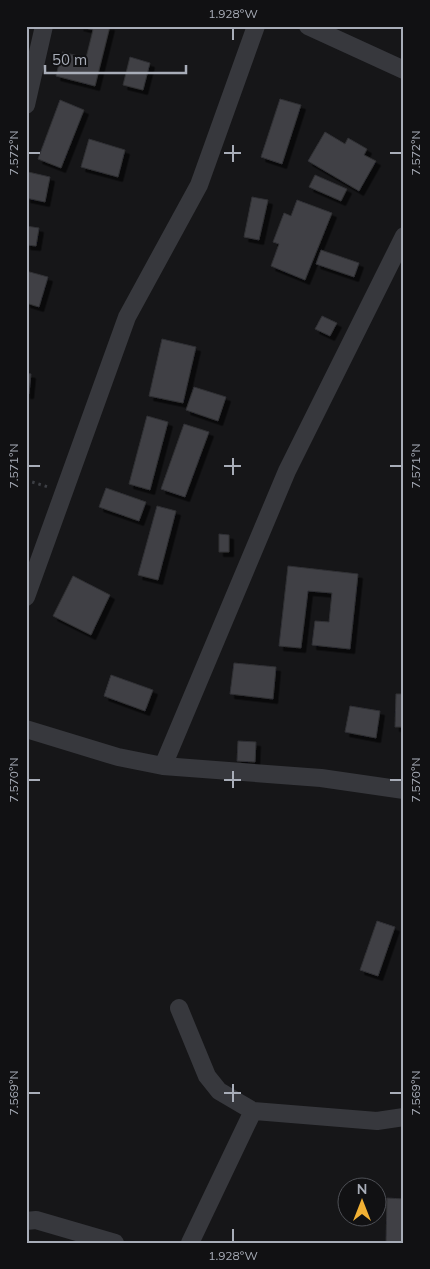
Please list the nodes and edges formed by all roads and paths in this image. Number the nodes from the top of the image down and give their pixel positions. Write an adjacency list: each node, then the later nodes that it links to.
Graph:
1 (44, 26): 5 (street)
2 (256, 26): 7 (street)
3 (308, 26): 4 (street)
4 (404, 70)
5 (26, 105)
6 (404, 236): 9 (street)
7 (26, 597)
8 (26, 729): 9 (street)
9 (163, 766): 10 (street)
10 (404, 790)
11 (180, 1008): 12 (street)
12 (253, 1111): 13 (street); 16 (street)
13 (404, 1117)
14 (26, 1221): 15 (street)
15 (114, 1243)
16 (190, 1243)

